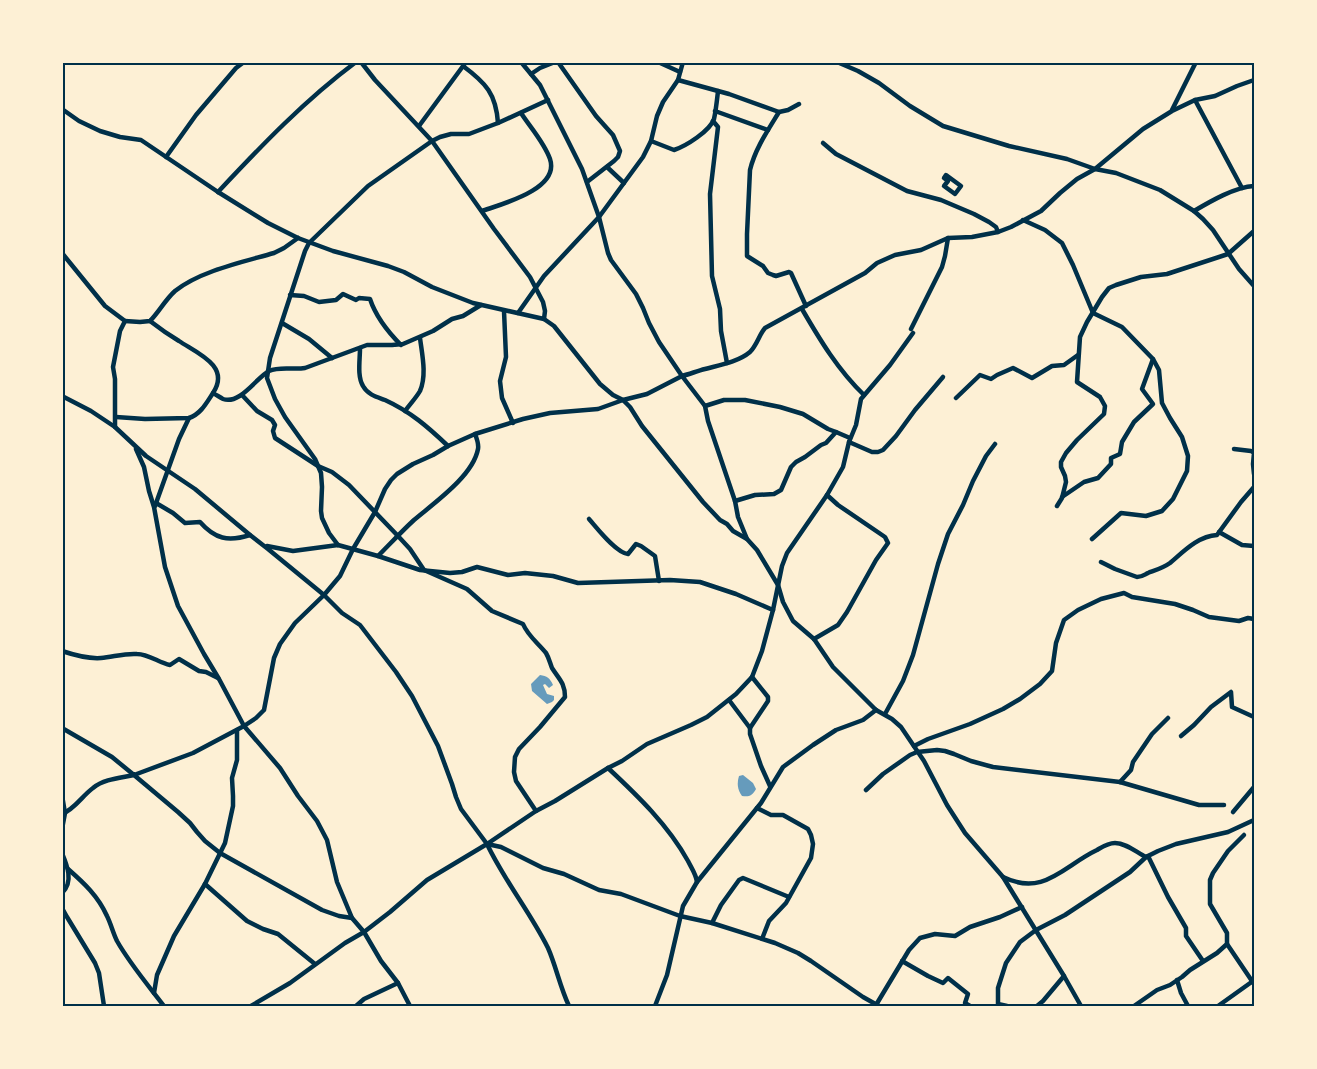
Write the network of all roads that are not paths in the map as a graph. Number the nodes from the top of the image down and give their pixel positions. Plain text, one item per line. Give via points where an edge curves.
1 (244, 62) edge
2 (356, 62) edge
3 (361, 62) edge
4 (521, 62) edge
5 (556, 62) edge
6 (658, 62) edge
7 (683, 62) edge
8 (837, 62) edge
9 (1196, 62) edge
10 (465, 64) edge
11 (680, 72) junction
12 (531, 74) junction
13 (678, 80) junction
14 (1254, 80) edge
15 (718, 91) junction
16 (548, 100) junction
17 (1195, 100) junction
18 (799, 104) dead end
19 (62, 109) edge
20 (715, 111) junction
21 (1172, 111) junction
22 (779, 112) junction
23 (521, 113) junction
24 (714, 120) junction
25 (498, 123) junction
26 (419, 126) junction
27 (768, 130) junction
28 (651, 140) junction
29 (432, 141) junction
30 (823, 143) dead end
31 (166, 157) junction
32 (607, 167) junction
33 (1095, 169) junction
34 (946, 175) joint
35 (587, 182) junction
36 (624, 183) junction
37 (1254, 186) edge
38 (1242, 188) junction
39 (218, 192) junction
40 (482, 211) junction
41 (1194, 211) junction
42 (599, 217) junction
43 (1023, 220) junction
44 (998, 232) junction
45 (1254, 232) edge
46 (298, 238) junction
47 (948, 238) junction
48 (309, 243) junction
49 (62, 253) edge
50 (1228, 254) junction
51 (536, 286) junction
52 (1254, 286) edge
53 (290, 295) junction
54 (481, 306) junction
55 (804, 308) junction
56 (504, 311) junction
57 (518, 313) junction
58 (1093, 313) junction
59 (544, 319) junction
60 (126, 320) junction
61 (150, 321) junction
62 (282, 323) junction
63 (420, 338) junction
64 (400, 344) junction
65 (360, 348) junction
66 (1078, 356) junction
67 (332, 358) junction
68 (1153, 359) junction
69 (727, 363) junction
70 (268, 372) junction
71 (682, 376) junction
72 (943, 377) dead end
73 (213, 393) junction
74 (242, 395) junction
75 (63, 396) edge
76 (864, 396) junction
77 (956, 398) dead end
78 (624, 400) junction
79 (705, 406) junction
80 (405, 411) junction
81 (116, 418) junction
82 (189, 418) junction
83 (512, 422) junction
84 (115, 427) junction
85 (836, 432) junction
86 (476, 434) junction
87 (850, 440) junction
88 (995, 444) dead end
89 (134, 446) junction
90 (448, 446) junction
91 (1234, 448) dead end
92 (318, 466) junction
93 (167, 471) junction
94 (1254, 474) edge
95 (1254, 487) edge
96 (827, 495) junction
97 (1062, 498) junction
98 (735, 501) junction
99 (155, 505) junction
100 (1057, 506) dead end
101 (375, 512) junction
102 (589, 519) dead end
103 (1219, 532) junction
104 (250, 535) junction
105 (398, 536) junction
106 (747, 539) junction
107 (1092, 539) dead end
108 (263, 545) junction
109 (338, 545) junction
110 (1254, 546) edge
111 (353, 549) junction
112 (378, 556) junction
113 (1101, 562) dead end
114 (424, 570) junction
115 (659, 581) junction
116 (778, 585) junction
117 (324, 595) junction
118 (773, 610) junction
119 (1254, 619) edge
120 (814, 639) junction
121 (62, 651) edge
122 (752, 677) junction
123 (219, 679) junction
124 (729, 700) junction
125 (876, 710) junction
126 (885, 714) junction
127 (1254, 717) edge
128 (1168, 718) dead end
129 (244, 726) junction
130 (62, 728) edge
131 (750, 728) junction
132 (237, 730) junction
133 (1181, 736) dead end
134 (914, 746) junction
135 (917, 752) junction
136 (608, 768) junction
137 (134, 775) junction
138 (1120, 782) junction
139 (770, 786) junction
140 (1254, 786) edge
141 (866, 790) dead end
142 (62, 795) edge
143 (1224, 805) dead end
144 (757, 808) junction
145 (536, 811) junction
146 (1233, 812) dead end
147 (64, 814) edge
148 (1254, 820) edge
149 (62, 829) edge
150 (1244, 835) dead end
151 (487, 844) junction
152 (62, 853) edge
153 (220, 853) junction
154 (1147, 857) junction
155 (68, 868) junction
156 (1003, 877) junction
157 (697, 882) junction
158 (205, 884) junction
159 (62, 893) edge
160 (789, 897) junction
161 (1022, 907) junction
162 (62, 908) edge
163 (680, 916) junction
164 (352, 918) junction
165 (712, 924) junction
166 (1036, 930) junction
167 (364, 932) junction
168 (762, 939) junction
169 (1227, 944) junction
170 (902, 961) junction
171 (1203, 961) junction
172 (315, 964) junction
173 (1064, 976) junction
174 (1177, 980) junction
175 (398, 983) junction
176 (1254, 983) edge
177 (154, 993) junction
178 (104, 1006) edge
179 (164, 1006) edge
180 (252, 1006) edge
181 (356, 1006) edge
182 (410, 1006) edge
183 (569, 1006) edge
184 (655, 1006) edge
185 (877, 1006) edge
186 (970, 1006) edge
187 (1007, 1006) edge
188 (1037, 1006) edge
189 (1080, 1006) edge
190 (1134, 1006) edge
191 (1188, 1006) edge
192 (1218, 1006) edge

1 - 31 street via 196,116
2 - 39 street via 270,137
3 - 26 street
4 - 12 street
5 - 12 street
5 - 32 street via 618,144 618,157
6 - 11 street
7 - 11 street
8 - 33 street via 872,79 943,126
9 - 21 street
10 - 25 street via 494,98
10 - 26 street
11 - 13 street
12 - 16 street
13 - 15 street
13 - 28 street via 663,102
14 - 17 street via 1215,96
15 - 20 street
15 - 22 street
16 - 23 street
16 - 35 street
17 - 21 street
17 - 38 street
18 - 22 street
19 - 31 street via 100,131 141,140
20 - 24 street
20 - 27 street
21 - 33 street via 1137,134
22 - 27 street
23 - 25 street
23 - 40 street via 550,159 550,170 535,190
24 - 28 street via 708,128 674,150
24 - 69 street via 718,127 710,194 712,276
25 - 29 street via 469,134 440,136
26 - 29 street
27 - 55 street via 750,170 747,256 773,275 789,272
28 - 36 street
29 - 40 street
29 - 48 street via 368,186
30 - 44 street via 836,154 907,191 941,200 974,214 996,227
31 - 39 street
32 - 35 street
32 - 36 street
33 - 41 street via 1116,173 1160,190
33 - 43 street via 1077,179 1041,211
34 - 34 street via 961,186 955,194 944,186 948,181 944,178
35 - 42 street
36 - 42 street
37 - 38 street
38 - 41 street via 1211,200
39 - 46 street
40 - 51 street
41 - 50 street via 1213,230
42 - 51 street
42 - 71 street via 611,260 636,294 659,342
43 - 44 street
43 - 58 street via 1045,230 1062,243
44 - 47 street
45 - 50 street
46 - 48 street
46 - 61 street via 274,253 204,274 189,282 174,292
47 - 55 street via 877,263
47 - 76 street via 942,267 912,331
48 - 53 street
48 - 54 street via 388,266
49 - 60 street via 105,306
50 - 52 street
50 - 58 street via 1109,288
51 - 57 street
51 - 59 street via 543,302
53 - 62 street
53 - 64 street via 319,302 336,300 343,294 356,300 370,299 386,330
54 - 56 street
54 - 63 street
55 - 69 street via 765,328 750,352
55 - 76 street via 837,364
56 - 57 street
56 - 83 street via 506,357 500,381 502,398
57 - 59 street
58 - 66 street via 1082,330
58 - 68 street via 1122,327
59 - 78 street via 554,326 600,384
60 - 61 street
60 - 81 street via 114,358
61 - 73 street via 208,359 218,379
62 - 67 street via 310,339
62 - 70 street
63 - 64 street
63 - 80 street via 423,379 420,390
64 - 65 street
65 - 67 street
65 - 80 street via 360,377 366,391
66 - 77 street via 1032,378 1013,368 991,379 980,375
66 - 97 street via 1078,382 1100,397 1105,406 1104,414 1077,440 1061,462 1066,482
67 - 70 street via 297,370
68 - 97 street via 1142,389 1153,404 1134,422 1122,442 1120,454 1111,458 1111,464 1098,478 1084,482
68 - 107 street via 1159,370 1162,403 1182,437 1188,456 1187,471 1162,511 1146,516 1121,513
69 - 71 street
70 - 74 street
70 - 92 street via 275,400
71 - 78 street via 647,394
71 - 79 street
72 - 87 street via 883,450 872,452
73 - 74 street via 226,400
73 - 82 street via 202,409
74 - 92 street via 257,411 272,420 275,438
75 - 84 street
76 - 87 street
78 - 83 street via 598,409 550,413
78 - 106 street via 703,502 733,531
79 - 85 street via 724,400 745,400 803,414
79 - 98 street
80 - 90 street
81 - 82 street
81 - 84 street
82 - 93 street
83 - 86 street
84 - 89 street
85 - 87 street
85 - 98 street via 826,443 791,467 781,490
86 - 90 street
86 - 105 street via 479,448 476,457 460,479
87 - 96 street via 843,467
88 - 126 street via 948,534 913,655
89 - 93 street
89 - 99 street
90 - 101 street via 397,474
91 - 94 street via 1252,451
92 - 101 street via 340,477
92 - 109 street via 322,518
93 - 99 street
93 - 104 street via 195,489
95 - 103 street
96 - 116 street via 787,553
96 - 120 street via 885,537 888,543 838,625
97 - 100 street
98 - 106 street
99 - 104 street via 187,524 200,522 216,536 233,539
99 - 123 street via 164,567 178,606
101 - 105 street
101 - 111 street
102 - 115 street via 624,554 628,554 636,544 655,556
103 - 110 street via 1242,545
103 - 113 street via 1192,546 1167,565 1141,577
104 - 108 street
105 - 112 street
105 - 114 street
106 - 116 street
108 - 109 street via 293,551
108 - 117 street
109 - 111 street
111 - 112 street
111 - 117 street via 340,576
112 - 114 street
114 - 115 street via 450,573 477,567 508,576 525,573 578,583
114 - 145 street via 467,589 492,611 523,624 549,658 564,686 566,697 518,749 515,757 516,782
115 - 118 street via 700,582
116 - 118 street
116 - 120 street via 793,621
117 - 129 street via 302,615 280,644 274,658 264,710
117 - 151 street via 360,625 412,696 438,746 461,808
118 - 122 street
119 - 134 street via 1239,621 1209,617 1175,604 1132,597 1124,592 1101,599 1064,620 1056,643 1052,671 1040,684 1003,709
120 - 125 street via 833,667
121 - 123 street via 99,658 137,654 170,665 179,659
122 - 124 street
122 - 131 street via 768,701
123 - 129 street
124 - 131 street
124 - 136 street via 707,717 654,740
125 - 126 street
125 - 139 street via 863,720 836,730 790,760
126 - 134 street via 901,727
127 - 133 street via 1232,707 1231,692
128 - 138 street via 1147,741 1131,770
129 - 132 street
129 - 164 street via 280,768 317,821 327,840 337,882
130 - 137 street via 112,757
131 - 139 street
132 - 137 street via 193,753
132 - 153 street via 233,806
134 - 135 street
135 - 138 street via 945,751 993,767
135 - 141 street via 883,774
135 - 156 street via 965,833
136 - 145 street
136 - 157 street via 676,840
137 - 147 street via 93,788
137 - 153 street
138 - 143 street via 1199,804
139 - 144 street
140 - 146 street
142 - 147 street
144 - 157 street
144 - 160 street via 808,829 811,835 811,858
145 - 151 street
147 - 149 street
148 - 154 street via 1228,832 1176,844
150 - 169 street via 1228,851 1210,880 1210,904 1227,933
151 - 163 street via 501,847 542,868 599,890 621,894
151 - 167 street via 427,880
151 - 183 street via 548,950
152 - 155 street
153 - 158 street
153 - 164 street via 322,910
154 - 156 street via 1126,846 1111,843 1040,882 1019,884
154 - 166 street via 1065,915
154 - 171 street via 1186,928 1186,936
155 - 159 street via 69,881
155 - 177 street via 98,899 116,939
156 - 161 street
157 - 163 street
158 - 172 street via 246,921 278,934
158 - 177 street via 174,936 157,974
160 - 165 street via 743,878
160 - 168 street via 769,921
161 - 166 street
161 - 170 street via 955,936 935,934 920,938
162 - 178 street via 95,963
163 - 165 street
163 - 184 street via 667,975
164 - 167 street
165 - 168 street
166 - 173 street
166 - 187 street via 1020,942 1006,963 998,988 998,1004
167 - 172 street
167 - 175 street
168 - 185 street via 798,953
169 - 171 street
169 - 176 street
170 - 185 street
170 - 186 street via 943,983 948,978 968,994 966,1003
171 - 174 street
172 - 180 street
173 - 188 street
173 - 189 street
174 - 190 street
174 - 191 street
175 - 181 street
175 - 182 street
176 - 192 street
177 - 179 street

